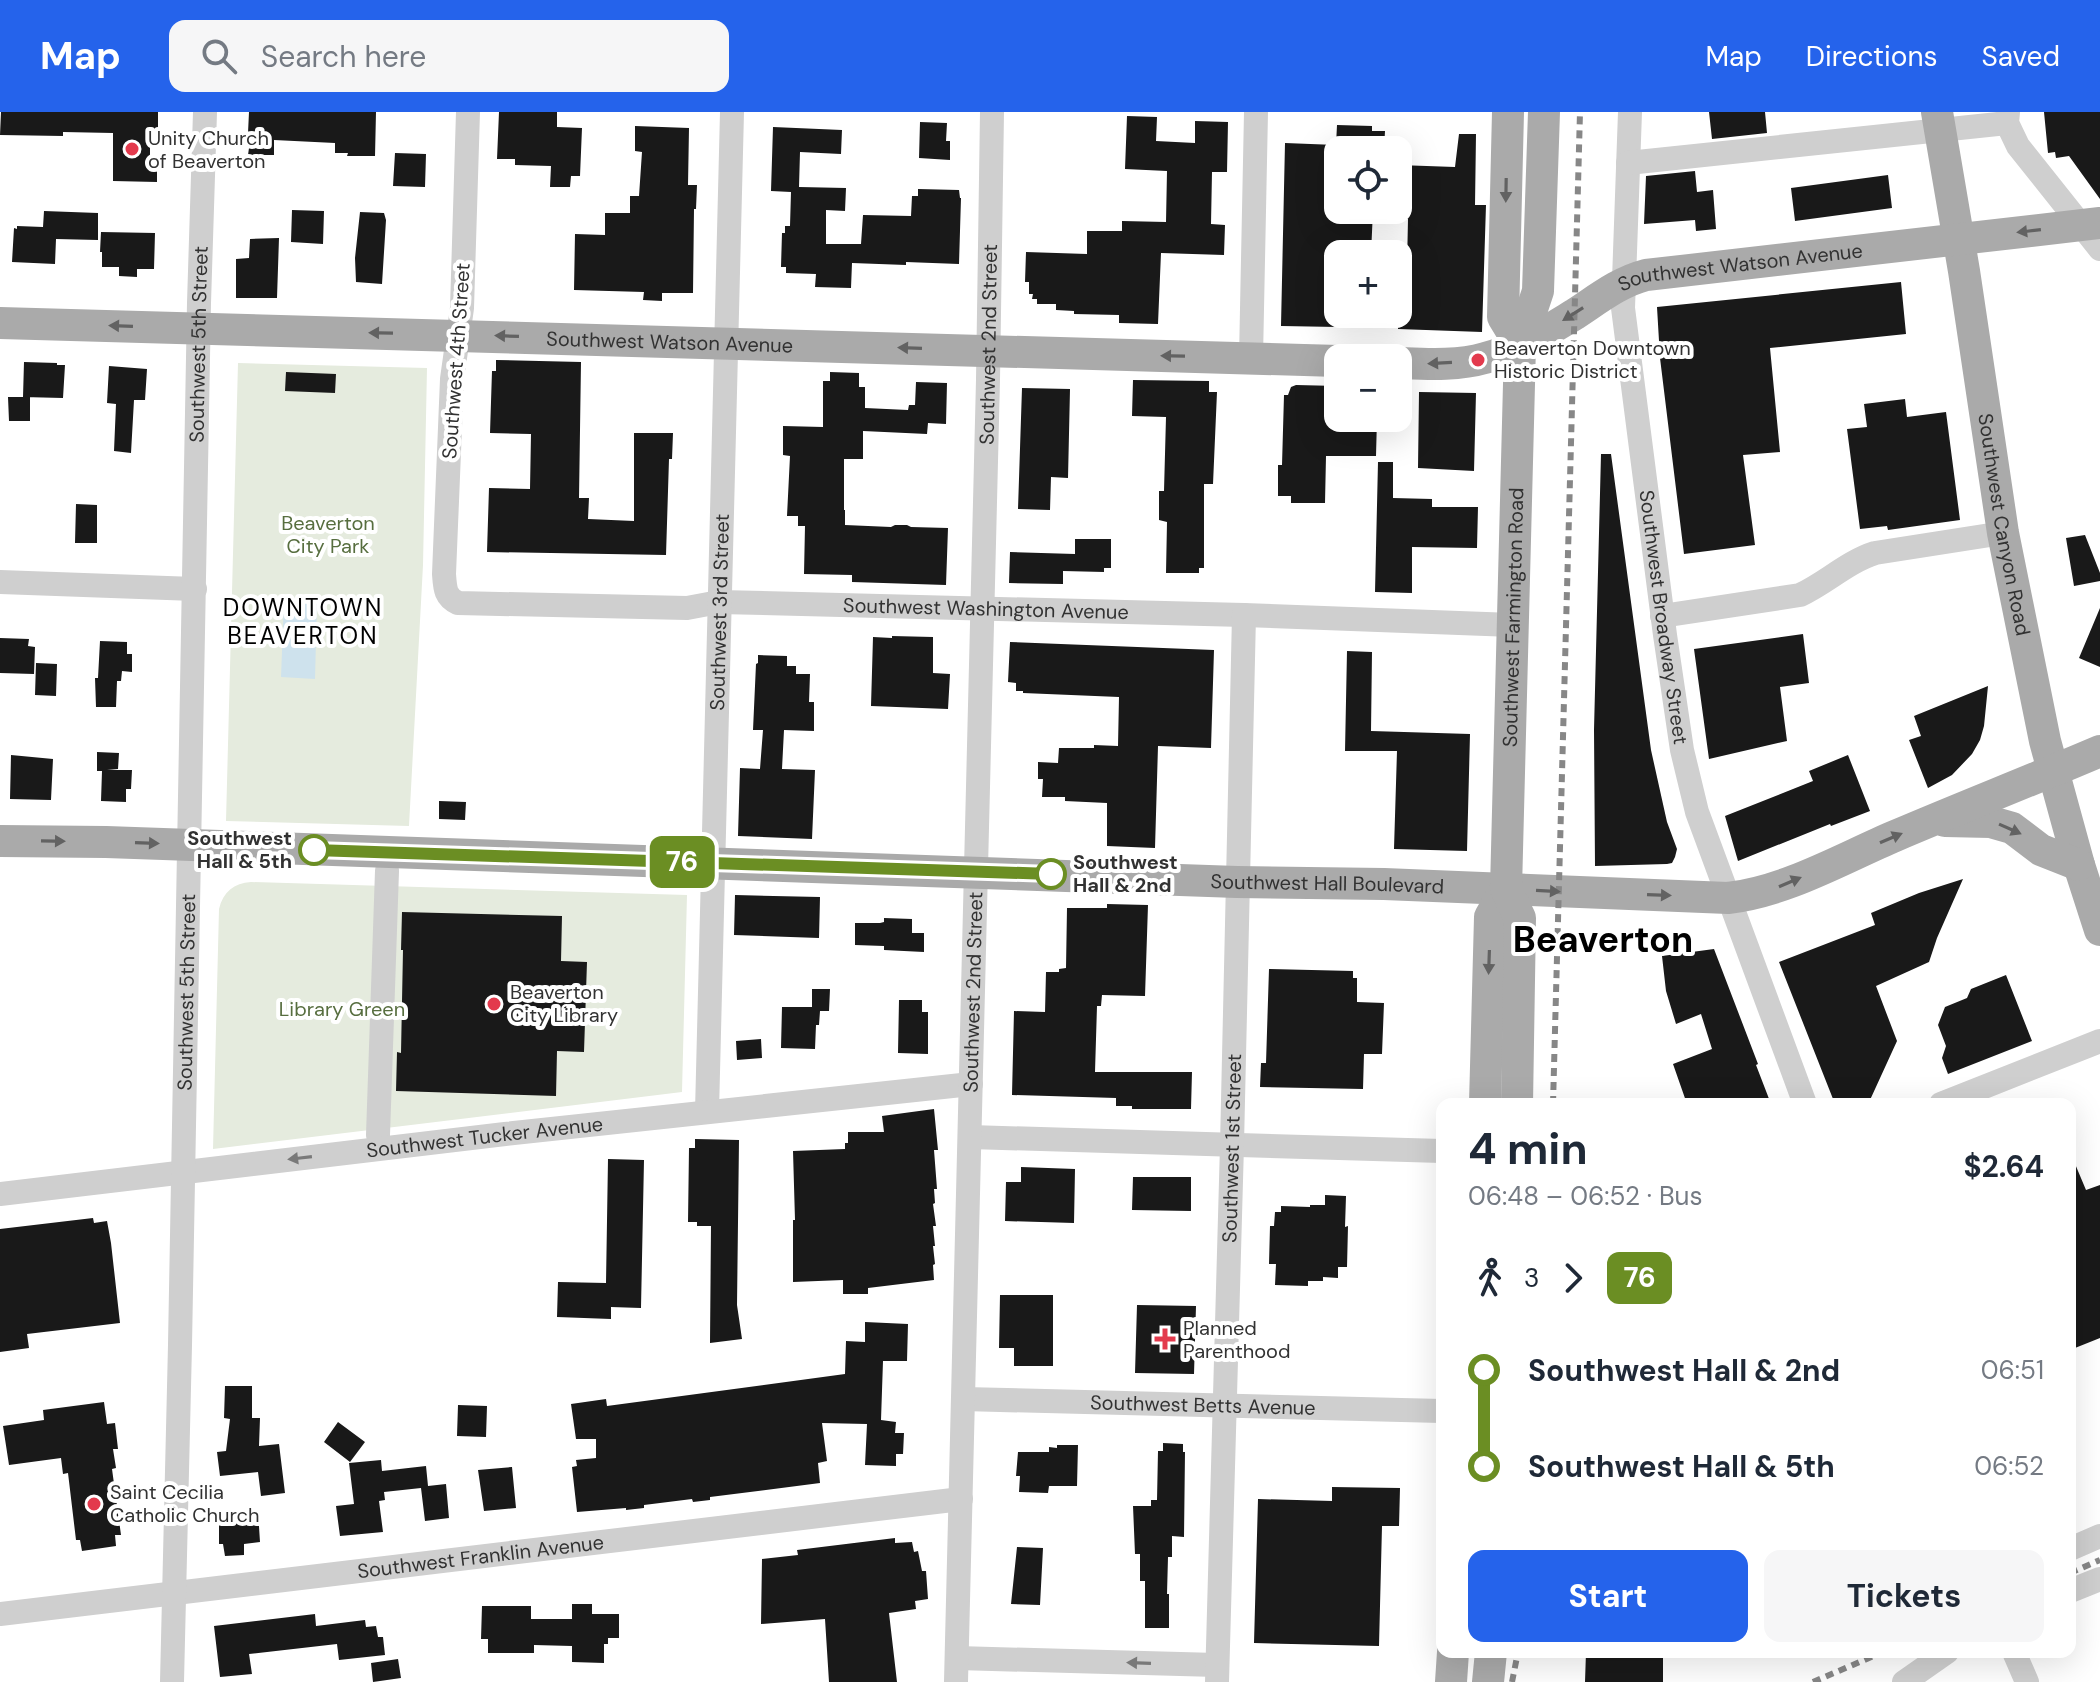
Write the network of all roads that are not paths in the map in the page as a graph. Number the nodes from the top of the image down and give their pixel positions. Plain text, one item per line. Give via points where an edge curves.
1 (205, 112) edge
2 (468, 112) edge
3 (732, 112) edge
4 (992, 112) edge
5 (1256, 112) edge
6 (1508, 112) edge
7 (1544, 112) edge
8 (1630, 112) edge
9 (2007, 118) edge
10 (1938, 122) edge
11 (1628, 163) junction
12 (2094, 232) edge
13 (1958, 240) junction
14 (1625, 281) junction
15 (0, 323) edge
16 (199, 329) junction
17 (459, 335) junction
18 (725, 343) junction
19 (1520, 345) junction
20 (988, 351) junction
21 (1251, 358) junction
22 (1324, 361) edge
23 (1412, 363) edge
24 (2003, 533) junction
25 (0, 582) edge
26 (195, 589) junction
27 (719, 602) junction
28 (458, 603) joint
29 (982, 610) junction
30 (1244, 615) junction
31 (1662, 616) junction
32 (1513, 625) junction
33 (2100, 751) edge
34 (2052, 771) junction
35 (1933, 820) junction
36 (0, 841) edge
37 (188, 845) junction
38 (712, 863) junction
39 (2079, 865) junction
40 (387, 871) dead end
41 (976, 872) junction
42 (1237, 882) junction
43 (1506, 889) junction
44 (1728, 898) junction
45 (2100, 930) edge
46 (2100, 1041) edge
47 (971, 1084) junction
48 (1485, 1098) edge
49 (1517, 1098) edge
50 (1803, 1098) edge
51 (1956, 1098) edge
52 (707, 1112) junction
53 (378, 1135) dead end
54 (970, 1137) junction
55 (1232, 1145) junction
56 (1436, 1151) edge
57 (183, 1171) junction
58 (0, 1194) edge
59 (963, 1399) junction
60 (1224, 1405) junction
61 (1436, 1411) edge
62 (961, 1499) junction
63 (2100, 1536) edge
64 (2076, 1546) edge
65 (2100, 1579) edge
66 (2076, 1589) edge
67 (175, 1592) junction
68 (0, 1614) edge
69 (1453, 1658) edge
70 (1490, 1658) edge
71 (1938, 1658) edge
72 (2017, 1658) edge
73 (956, 1670) edge
74 (1217, 1673) edge
75 (172, 1682) edge
76 (1451, 1682) edge
77 (1488, 1682) edge
78 (1904, 1682) edge
79 (2027, 1682) edge

1 - 16 street, Southwest 5th Street
2 - 17 street, Southwest 4th Street
3 - 18 street, Southwest 3rd Street
4 - 20 street, Southwest 2nd Street
5 - 21 street
6 -> 19 main road, Southwest Farmington Road via 1503,317
7 - 19 main road, Southwest Farmington Road via 1538,291
8 - 11 street, Southwest Broadway Street
9 - 10 street
9 - 12 street via 2018,146
10 - 11 street
10 - 13 main road, Southwest Canyon Road
11 - 14 street, Southwest Broadway Street
12 -> 13 main road, Southwest Watson Avenue
13 - 14 main road, Southwest Watson Avenue via 1664,272
13 - 24 main road, Southwest Canyon Road
14 -> 19 main road, Southwest Watson Avenue
14 - 31 street, Southwest Broadway Street via 1624,319
16 -> 15 main road, Southwest Watson Avenue
17 -> 16 main road, Southwest Watson Avenue
16 - 26 street, Southwest 5th Street
18 -> 17 main road, Southwest Watson Avenue
17 - 28 street, Southwest 4th Street via 452,379 444,574 446,592
20 -> 18 main road, Southwest Watson Avenue
18 - 27 street, Southwest 3rd Street
19 -> 23 main road, Southwest Watson Avenue via 1482,359
19 - 32 main road, Southwest Farmington Road
21 -> 20 main road, Southwest Watson Avenue
20 - 29 street, Southwest 2nd Street
21 - 22 main road, Southwest Watson Avenue
24 - 31 street via 1875,553 1800,595
24 - 34 main road, Southwest Canyon Road
25 - 26 street
26 - 37 street, Southwest 5th Street
27 - 28 street, Southwest Washington Avenue via 687,608
27 - 29 street, Southwest Washington Avenue
27 - 38 street, Southwest 3rd Street
29 - 30 street, Southwest Washington Avenue
29 - 41 street, Southwest 2nd Street
30 - 32 street, Southwest Washington Avenue
30 - 42 street, Southwest 1st Street
31 - 44 street, Southwest Broadway Street via 1688,780
32 - 43 main road, Southwest Farmington Road
33 - 34 main road, Southwest Hall Boulevard
34 - 35 main road, Southwest Hall Boulevard
34 - 39 main road, Southwest Canyon Road
35 -> 39 main road via 2001,824 2041,850
44 -> 35 main road, Southwest Hall Boulevard via 1779,887
36 -> 37 main road, Southwest Hall Boulevard
37 - 38 main road, Southwest Hall Boulevard
37 - 57 street, Southwest 5th Street
38 - 41 main road, Southwest Hall Boulevard
38 - 52 street, Southwest 3rd Street
39 - 45 main road, Southwest Canyon Road
40 - 53 street
41 - 42 main road, Southwest Hall Boulevard
41 - 47 street, Southwest 2nd Street
42 - 43 main road, Southwest Hall Boulevard
42 - 55 street, Southwest 1st Street
43 -> 44 main road, Southwest Hall Boulevard
43 -> 48 main road, Southwest Farmington Road via 1490,917
43 - 49 main road, Southwest Farmington Road via 1520,918
44 - 50 street, Southwest Broadway Street
46 - 51 street
47 - 52 street, Southwest Tucker Avenue
47 - 54 street, Southwest 2nd Street
52 -> 57 street, Southwest Tucker Avenue
54 - 55 street
54 - 59 street, Southwest 2nd Street
55 - 56 street
55 - 60 street, Southwest 1st Street
57 - 58 street, Southwest Tucker Avenue
57 - 67 street, Southwest 5th Street
59 - 60 street, Southwest Betts Avenue
59 - 62 street, Southwest 2nd Street
60 - 61 street, Southwest Betts Avenue
60 - 74 street, Southwest 1st Street
62 - 67 street, Southwest Franklin Avenue
62 - 73 street, Southwest 2nd Street
63 - 64 street
65 - 66 street
67 - 68 street, Southwest Franklin Avenue
67 - 75 street, Southwest 5th Street
69 - 76 main road
70 - 77 main road
71 - 78 street
72 - 79 street
74 -> 73 street

